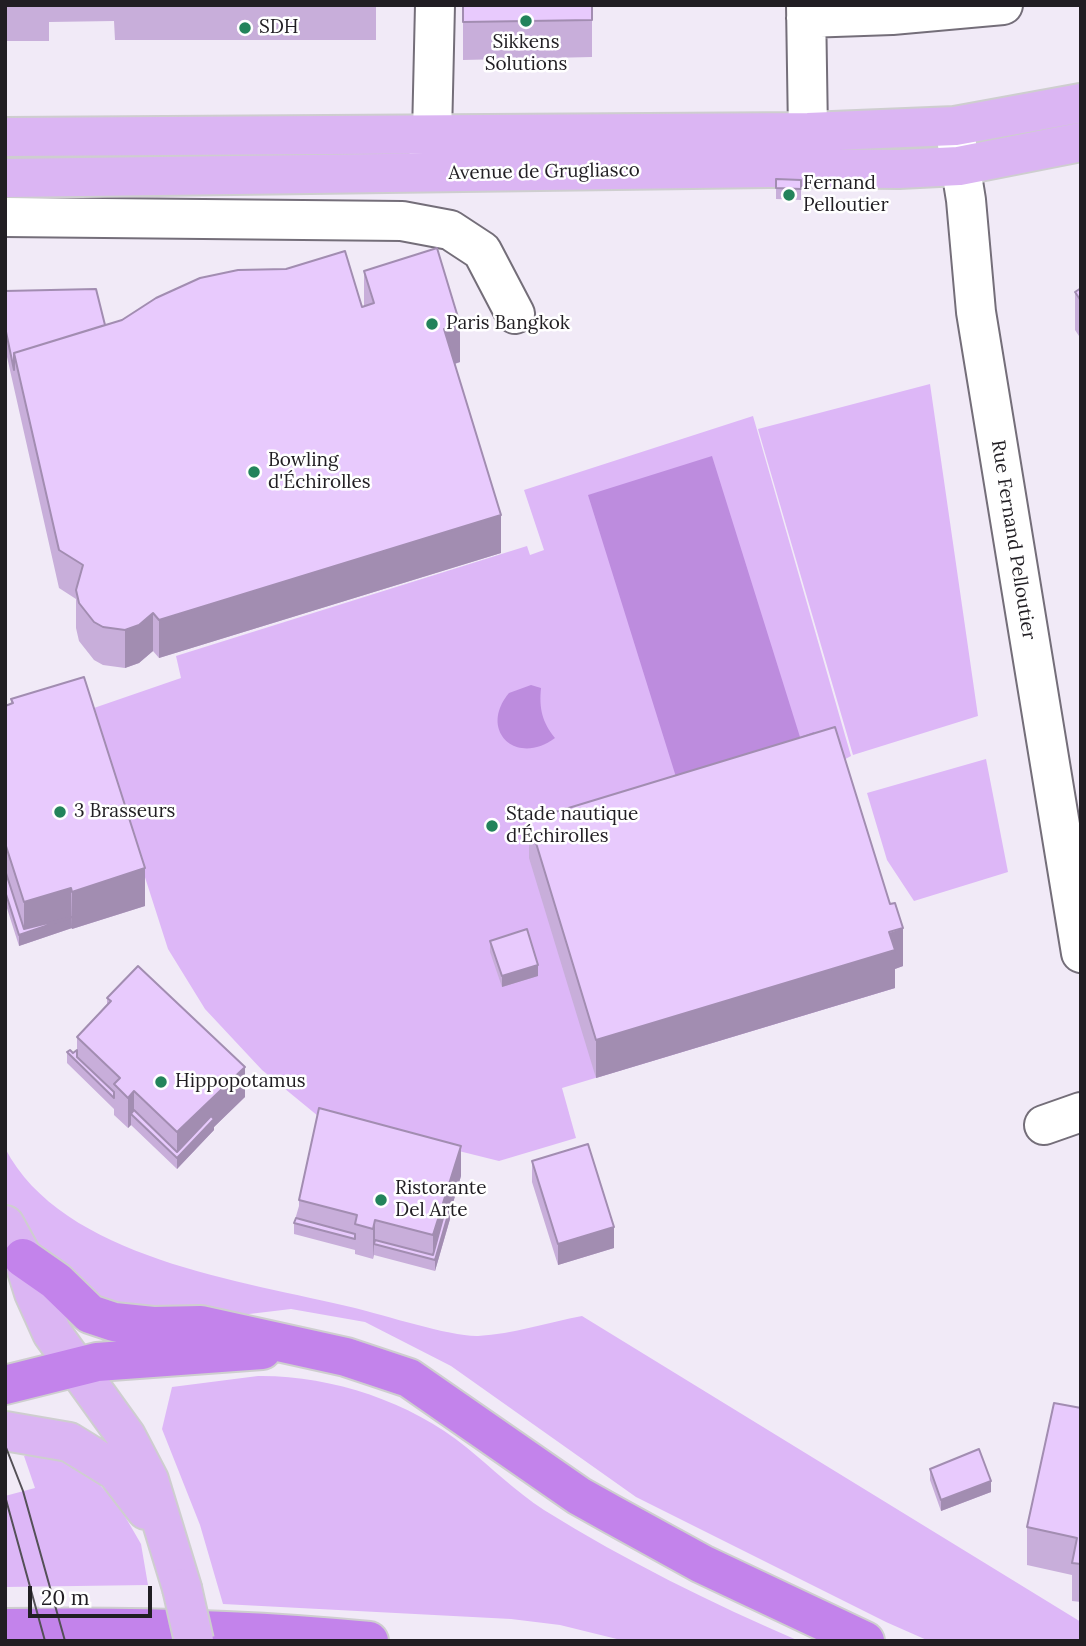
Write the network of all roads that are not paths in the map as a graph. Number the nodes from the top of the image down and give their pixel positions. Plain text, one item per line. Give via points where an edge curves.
1 (435, 5) edge
2 (1003, 5) edge
3 (806, 11) edge
4 (1081, 103) edge
5 (954, 126) junction
6 (808, 132) junction
7 (432, 135) junction
8 (5, 137) edge
9 (1081, 142) edge
10 (959, 166) junction
11 (425, 174) junction
12 (5, 178) edge
13 (5, 217) edge
14 (515, 314) dead end
15 (1081, 953) edge
16 (1081, 1112) edge
17 (1044, 1125) dead end
18 (14, 1241) edge
19 (302, 1347) junction
20 (78, 1368) junction
21 (5, 1385) edge
22 (5, 1431) edge
23 (165, 1534) junction
24 (5, 1628) edge
25 (194, 1641) edge
26 (369, 1641) edge
27 (865, 1641) edge

1 - 7 street
2 - 3 street via 892,15
3 - 6 street
4 - 5 main road, Avenue de Grugliasco
5 - 6 main road, Avenue de Grugliasco
5 - 10 street, Rue Fernand Pelloutier
6 - 7 main road, Avenue de Grugliasco
7 - 8 main road, Avenue de Grugliasco
7 - 11 street
9 - 10 main road, Avenue de Grugliasco
10 - 11 main road, Avenue de Grugliasco
10 - 15 street, Rue Fernand Pelloutier via 976,312
11 - 12 main road, Avenue de Grugliasco
13 - 14 street via 414,223 450,230 481,251
16 - 17 street
18 - 19 highway via 90,1314 153,1326 201,1325
18 - 20 main road via 52,1333
19 - 20 highway via 97,1362
19 - 27 highway via 409,1378 602,1509 702,1564
20 - 21 highway
20 - 23 main road via 126,1436 149,1480
22 - 23 main road via 69,1442 116,1471
23 - 25 main road, bridge
24 - 26 highway via 233,1629

